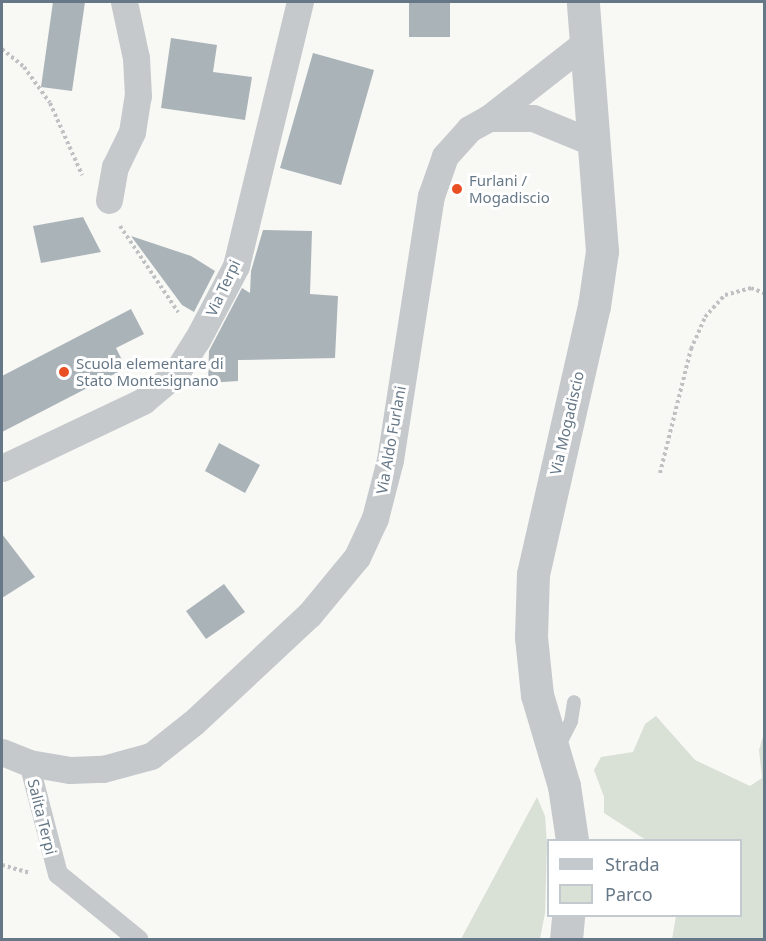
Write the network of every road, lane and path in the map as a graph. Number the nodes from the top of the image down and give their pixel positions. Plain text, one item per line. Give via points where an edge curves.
1 (124, 2) edge
2 (300, 2) edge
3 (583, 2) edge
4 (585, 43) junction
5 (2, 49) edge
6 (489, 118) junction
7 (594, 143) junction
8 (109, 200) junction
9 (165, 293) dead end
10 (765, 293) edge
11 (2, 468) edge
12 (660, 473) dead end
13 (574, 702) dead end
14 (2, 752) edge
15 (555, 754) junction
16 (29, 764) junction
17 (572, 839) edge
18 (568, 917) edge
19 (139, 939) edge
20 (566, 939) edge

1 - 8 street via 136,58 138,96 132,132 115,167
2 - 11 street, Via Terpi via 236,266 176,373 143,401
3 - 4 street, Via Mogadiscio
4 - 6 street, Via Aldo Furlani
4 - 7 street, Via Mogadiscio
5 - 8 path via 24,67 50,103 82,176
6 - 7 street via 533,118
6 - 16 street, Via Aldo Furlani via 469,129 445,156 430,196 390,460 375,518 357,557 309,615 193,723 151,756 103,769 70,770
7 - 15 street, Via Mogadiscio via 602,251 596,295 533,574 531,638 537,695
8 - 9 path via 116,220
10 - 12 path via 739,289 725,295 705,317 691,349
13 - 15 lane via 571,722
14 - 16 street, Via Aldo Furlani
15 - 17 street, Via Mogadiscio via 572,823
16 - 19 street, Salita Terpi via 58,874
18 - 20 street

